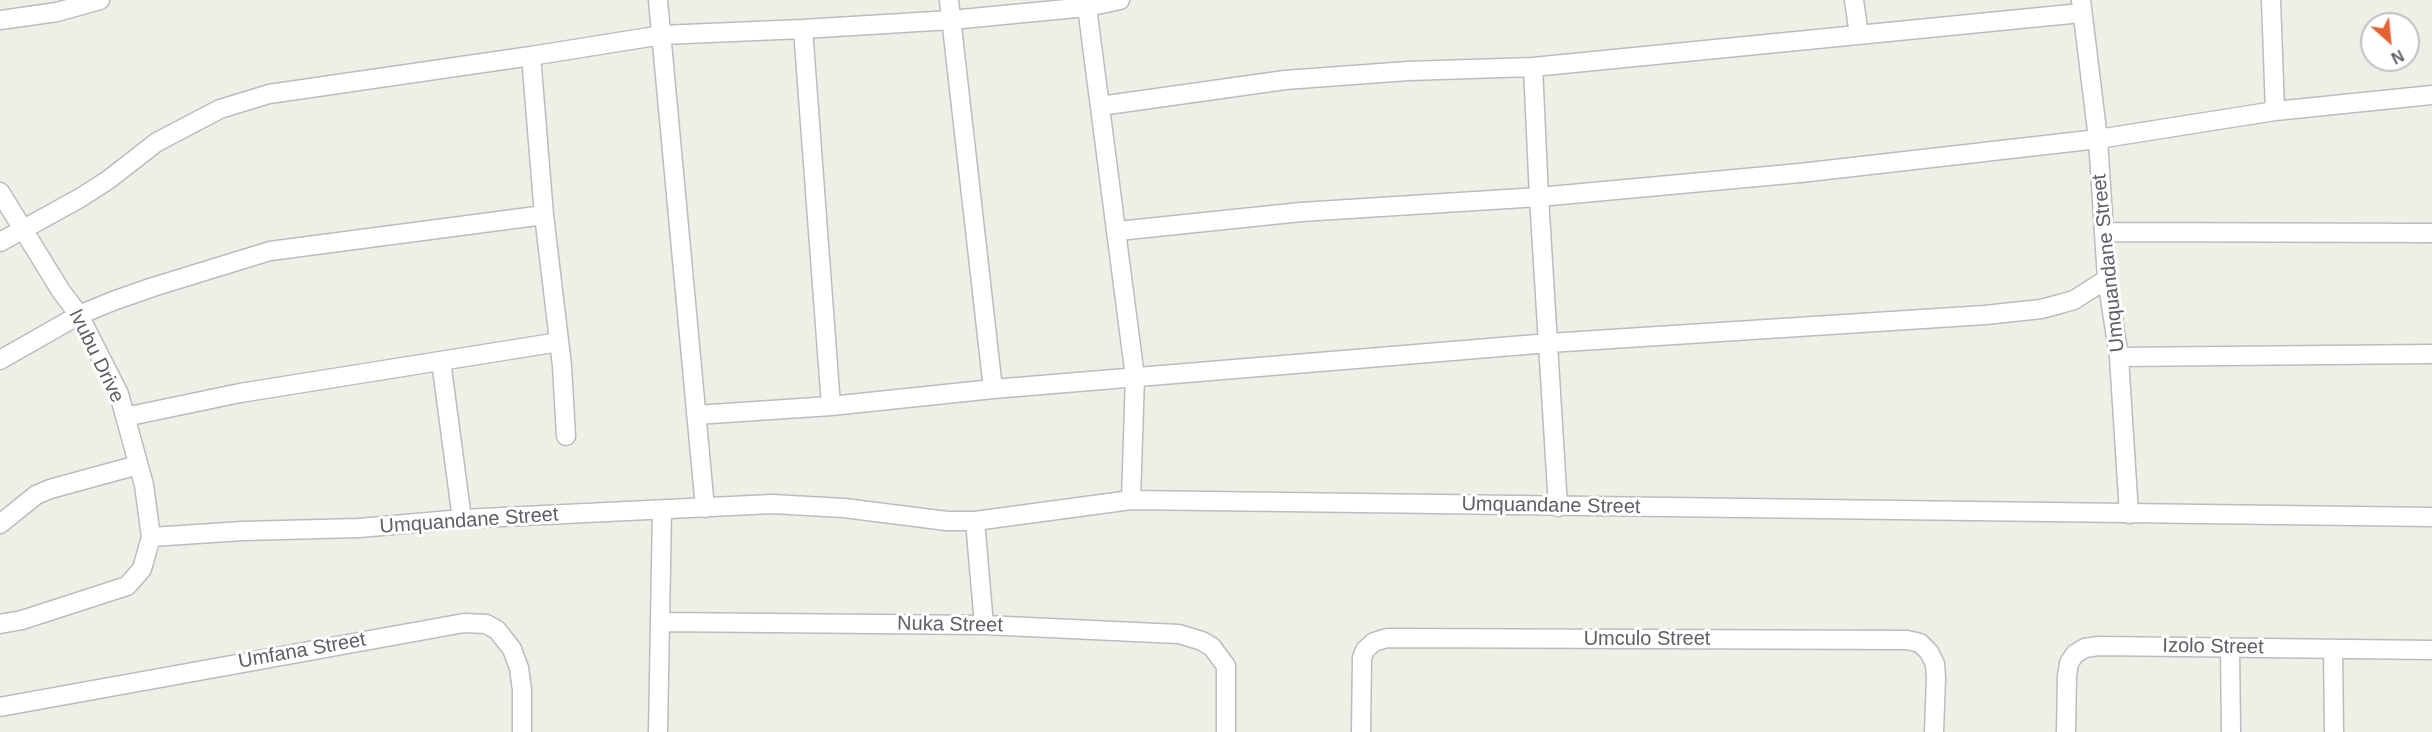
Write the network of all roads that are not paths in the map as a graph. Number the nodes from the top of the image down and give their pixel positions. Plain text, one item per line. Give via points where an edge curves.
1 (99, 0) edge
2 (658, 0) edge
3 (949, 0) edge
4 (1120, 0) edge
5 (1854, 0) edge
6 (2271, 0) edge
7 (56, 6) edge
8 (1087, 7) junction
9 (2081, 7) edge
10 (0, 20) edge
11 (951, 20) junction
12 (803, 29) junction
13 (662, 35) junction
14 (1859, 35) junction
15 (531, 56) junction
16 (1533, 67) junction
17 (2432, 95) edge
18 (1100, 106) junction
19 (2276, 111) junction
20 (2098, 139) junction
21 (0, 192) edge
22 (1539, 197) junction
23 (544, 215) junction
24 (24, 229) junction
25 (1118, 231) junction
26 (2105, 232) junction
27 (2432, 233) edge
28 (0, 242) edge
29 (2107, 279) junction
30 (79, 315) junction
31 (559, 342) junction
32 (1549, 342) junction
33 (2432, 354) edge
34 (2119, 357) junction
35 (0, 360) edge
36 (441, 361) junction
37 (1135, 377) junction
38 (993, 389) junction
39 (831, 406) junction
40 (696, 415) junction
41 (125, 417) junction
42 (566, 436) dead end
43 (138, 465) junction
44 (1131, 500) junction
45 (1558, 507) junction
46 (705, 508) junction
47 (662, 510) junction
48 (2128, 514) junction
49 (2432, 517) edge
50 (462, 519) junction
51 (975, 521) junction
52 (0, 524) edge
53 (151, 537) junction
54 (662, 622) junction
55 (0, 624) edge
56 (984, 625) junction
57 (2230, 648) junction
58 (2333, 649) junction
59 (2432, 650) edge
60 (0, 707) edge
61 (522, 732) edge
62 (658, 732) edge
63 (1226, 732) edge
64 (1361, 732) edge
65 (1934, 732) edge
66 (2066, 732) edge
67 (2231, 732) edge
68 (2334, 732) edge

1 - 7 street
2 - 13 street
3 - 11 street
4 - 8 street
5 - 14 street
6 - 19 street
7 - 10 street
8 - 11 street
8 - 18 street
9 - 14 street
9 - 20 street, Umquandane Street
11 - 12 street
11 - 38 street
12 - 13 street
12 - 39 street
13 - 15 street
13 - 40 street
14 - 16 street
15 - 23 street
15 - 24 street via 269,94 220,109 157,142 108,180
16 - 18 street via 1285,80
16 - 22 street
17 - 19 street
18 - 25 street
19 - 20 street
20 - 22 street via 1800,173
20 - 26 street, Umquandane Street
21 - 24 street, Ivubu Drive
22 - 25 street via 1301,212
22 - 32 street
23 - 30 street via 270,251 153,286
23 - 31 street
24 - 28 street
24 - 30 street, Ivubu Drive
25 - 37 street
26 - 27 street
26 - 29 street, Umquandane Street
29 - 32 street via 2074,300 2042,309
29 - 34 street, Umquandane Street
30 - 35 street
30 - 41 street, Ivubu Drive via 119,394
31 - 36 street
31 - 42 street
32 - 37 street
32 - 45 street
33 - 34 street
34 - 48 street, Umquandane Street
36 - 41 street via 240,393
36 - 50 street
37 - 38 street
37 - 44 street
38 - 39 street
39 - 40 street
40 - 46 street
41 - 43 street, Ivubu Drive
43 - 52 street via 50,489 36,495
43 - 53 street, Ivubu Drive
44 - 45 street, Umquandane Street
44 - 51 street, Umquandane Street
45 - 48 street, Umquandane Street
46 - 47 street, Umquandane Street
46 - 51 street, Umquandane Street via 810,505 923,519
47 - 50 street, Umquandane Street
47 - 54 street
48 - 49 street, Umquandane Street
50 - 53 street, Umquandane Street via 359,528
51 - 56 street
53 - 55 street via 142,569 127,586
54 - 56 street, Nuka Street
54 - 62 street
56 - 63 street, Nuka Street via 1179,634 1202,641 1212,647 1226,666
57 - 58 street, Izolo Street
57 - 66 street, Izolo Street via 2085,648 2069,663
57 - 67 street
58 - 59 street, Izolo Street
58 - 68 street
60 - 61 street, Umfana Street via 464,622 486,624 497,630 512,649 522,690
64 - 65 street, Umculo Street via 1365,650 1380,640 1411,638 1907,640 1920,643 1935,664

